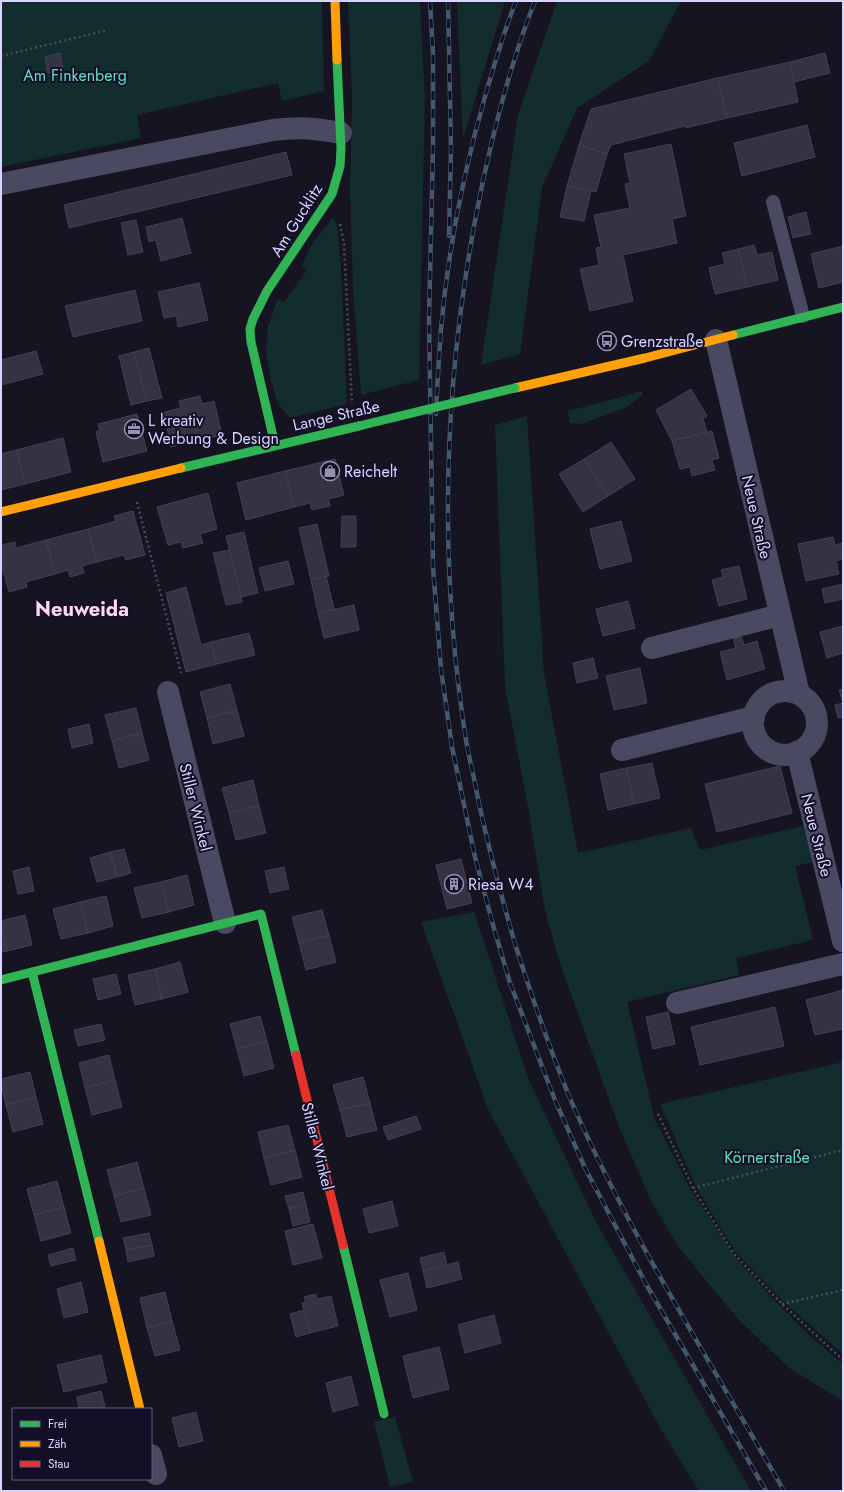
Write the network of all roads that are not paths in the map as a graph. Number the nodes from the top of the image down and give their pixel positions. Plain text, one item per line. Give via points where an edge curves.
1 (334, 1) edge
2 (341, 133) junction
3 (1, 184) edge
4 (773, 202) dead end
5 (843, 307) edge
6 (803, 316) junction
7 (716, 340) junction
8 (275, 445) junction
9 (1, 512) edge
10 (780, 615) junction
11 (652, 648) dead end
12 (168, 692) road end
13 (799, 694) junction
14 (754, 717) junction
15 (622, 750) dead end
16 (797, 752) junction
17 (225, 923) junction
18 (843, 941) edge
19 (843, 964) edge
20 (32, 972) junction
21 (1, 980) edge
22 (677, 1003) dead end
23 (140, 1408) edge
24 (384, 1414) dead end

1 - 2 street, Am Gucklitz
2 - 3 street via 296,127 273,130
2 - 8 street, Am Gucklitz via 340,166 332,194 267,291 250,330
4 - 6 lane
5 - 6 street
6 - 7 street
7 - 8 street, Lange Straße, bridge
7 - 10 street, Neue Straße
8 - 9 street, Lange Straße
10 - 11 street
10 - 13 street, Neue Straße
12 - 17 street, Stiller Winkel
13 - 14 street via 783,692 768,697 759,706
13 - 16 street via 811,704 817,720 814,736 805,748
14 - 15 street
14 - 16 street via 756,736 769,750 788,755
16 - 18 street, Neue Straße
17 - 20 street, Stiller Winkel
17 - 24 street, Stiller Winkel via 261,914
19 - 22 street
20 - 21 street, Stiller Winkel
20 - 23 street

